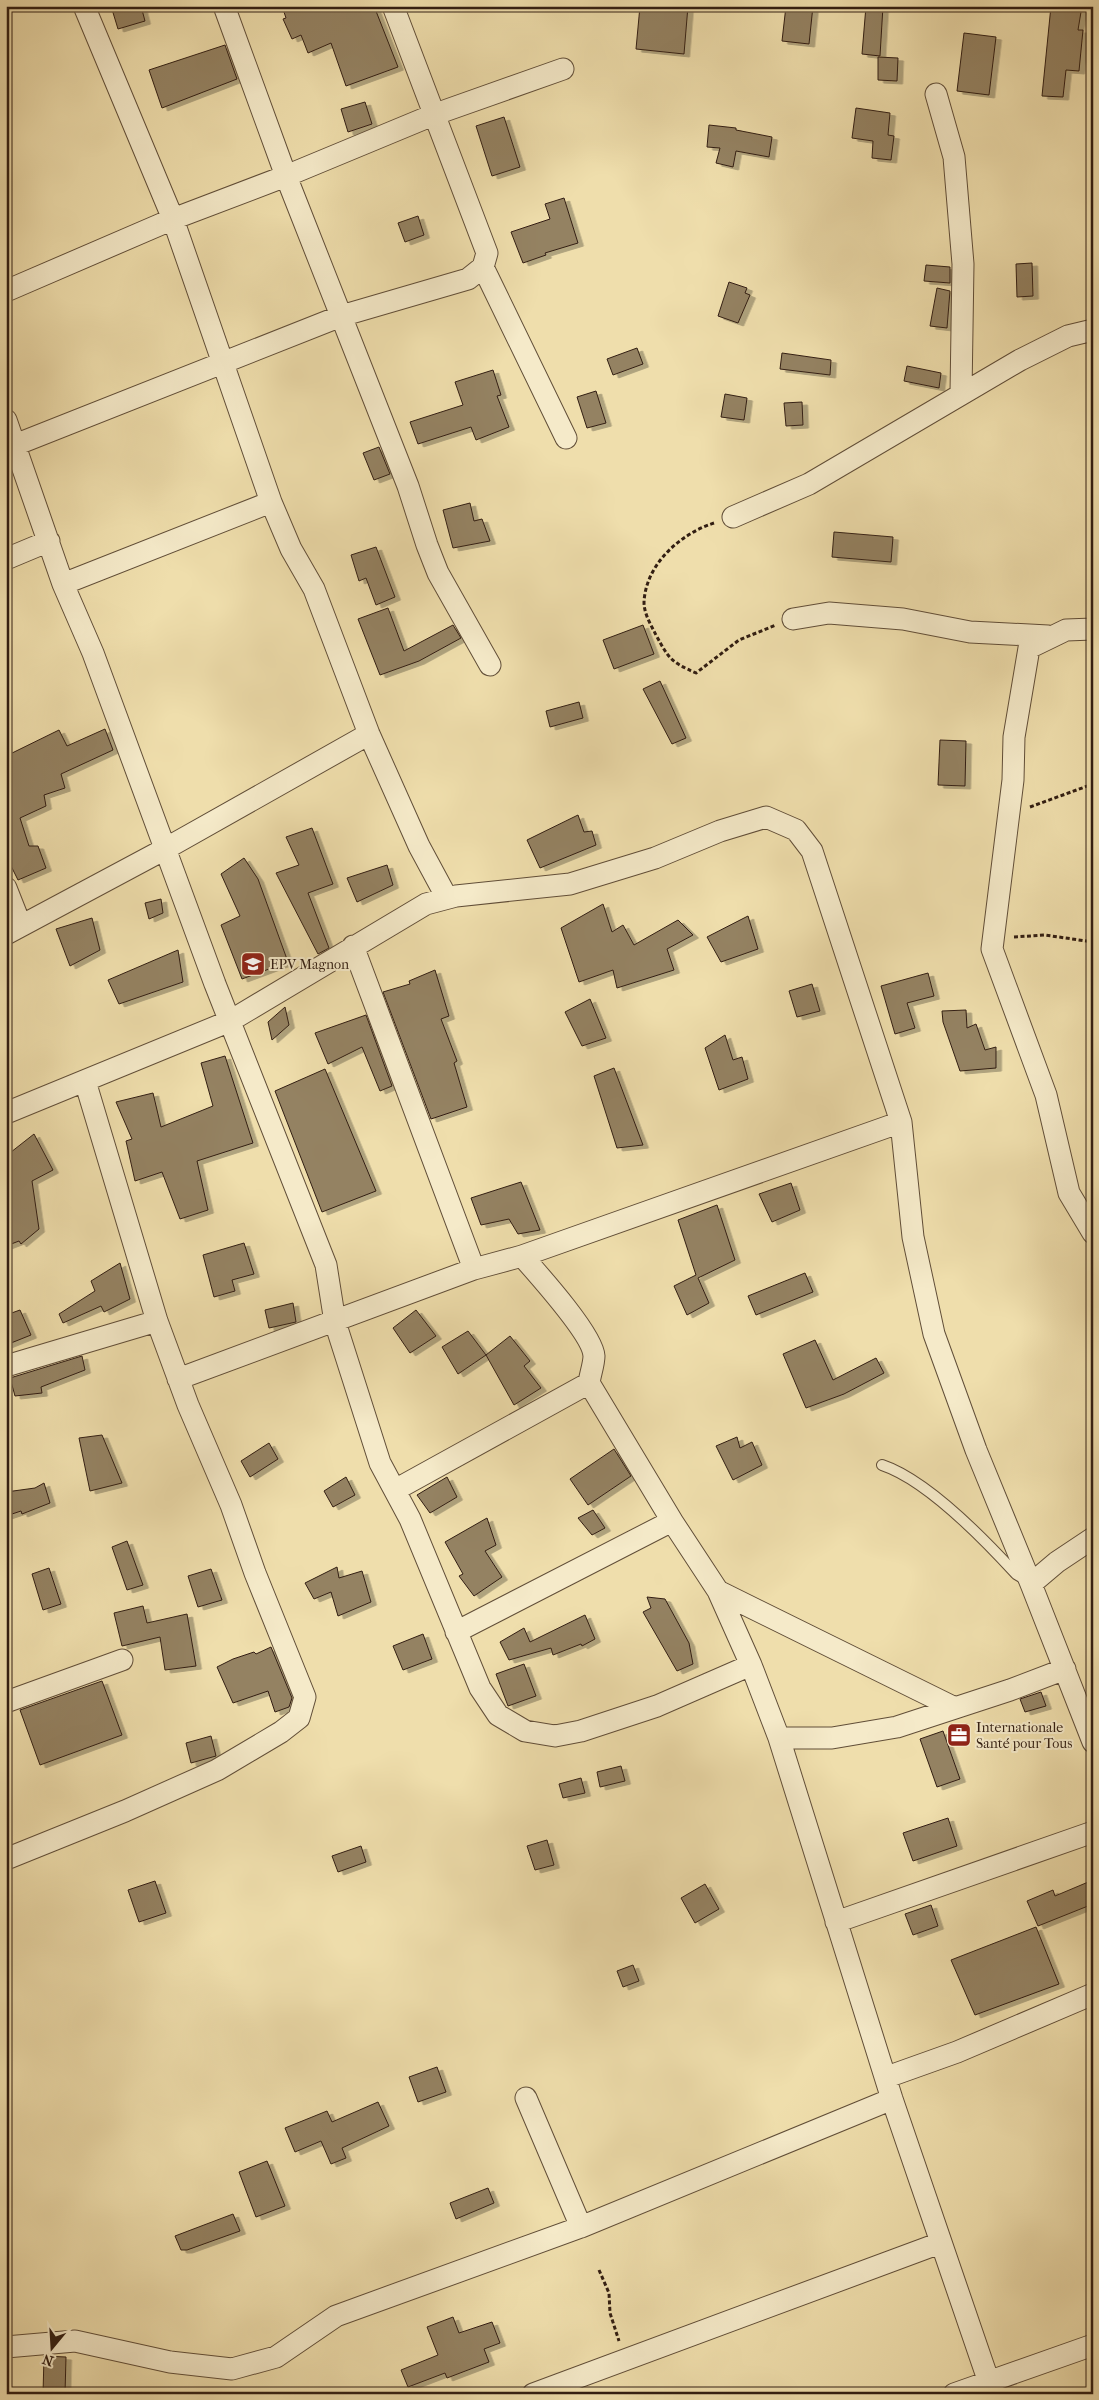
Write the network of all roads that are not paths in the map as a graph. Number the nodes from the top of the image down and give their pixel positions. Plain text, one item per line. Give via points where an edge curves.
1 (84, 6) edge
2 (224, 6) edge
3 (393, 6) edge
4 (563, 69) dead end
5 (936, 94) dead end
6 (433, 115) junction
7 (286, 176) junction
8 (173, 219) junction
9 (483, 267) junction
10 (6, 291) edge
11 (341, 316) junction
12 (1093, 330) edge
13 (224, 362) junction
14 (961, 393) junction
15 (6, 420) edge
16 (566, 438) dead end
17 (15, 445) junction
18 (271, 502) junction
19 (733, 517) road end
20 (49, 541) junction
21 (6, 559) edge
22 (63, 584) junction
23 (793, 619) road end
24 (1093, 629) edge
25 (1048, 636) junction
26 (490, 665) dead end
27 (369, 734) junction
28 (165, 848) junction
29 (6, 888) edge
30 (447, 898) junction
31 (14, 930) edge
32 (353, 946) junction
33 (230, 1021) junction
34 (85, 1081) junction
35 (6, 1113) edge
36 (901, 1122) junction
37 (1093, 1234) edge
38 (522, 1256) junction
39 (474, 1269) junction
40 (157, 1321) junction
41 (335, 1322) junction
42 (6, 1366) edge
43 (178, 1379) junction
44 (589, 1382) junction
45 (882, 1465) dead end
46 (395, 1490) junction
47 (672, 1521) junction
48 (1093, 1538) edge
49 (1031, 1584) junction
50 (718, 1591) junction
51 (456, 1632) junction
52 (122, 1660) dead end
53 (751, 1665) junction
54 (1065, 1669) junction
55 (6, 1702) edge
56 (954, 1707) junction
57 (1087, 1710) edge
58 (779, 1738) junction
59 (1093, 1742) edge
60 (1093, 1832) edge
61 (6, 1859) edge
62 (836, 1922) junction
63 (1093, 1994) edge
64 (887, 2077) junction
65 (526, 2098) dead end
66 (892, 2099) junction
67 (582, 2227) junction
68 (940, 2243) junction
69 (1093, 2345) edge
70 (6, 2347) edge
71 (991, 2388) edge
72 (533, 2394) edge
73 (954, 2394) edge

1 - 8 street
2 - 7 street
3 - 6 street
4 - 6 street
5 - 14 street via 954,157 963,264
6 - 7 street
6 - 9 street via 487,253
7 - 8 street
7 - 11 street
8 - 10 street
8 - 13 street
9 - 11 street via 468,279
9 - 16 street
11 - 13 street
11 - 26 street via 408,486 426,545 438,573
12 - 14 street via 1068,336
13 - 17 street
13 - 18 street
14 - 19 street via 809,484
15 - 17 street
17 - 20 street
18 - 22 street
18 - 27 street via 314,590
20 - 21 street
20 - 22 street
22 - 28 street via 93,653
23 - 25 street via 829,613 903,619 970,632
24 - 25 street via 1066,630
25 - 37 street via 1029,648 1014,737 1013,780 992,949 1046,1095 1069,1192
27 - 28 street
27 - 30 street via 419,846
28 - 31 street
28 - 33 street
29 - 31 street
30 - 32 street via 426,904
30 - 36 street via 570,884 654,858 720,831 766,817 796,830 812,851
32 - 33 street
32 - 39 street
33 - 34 street
33 - 41 street via 326,1265
34 - 35 street
34 - 40 street
36 - 38 street
36 - 49 street via 913,1237 934,1334 976,1450
38 - 39 street
38 - 44 street via 570,1313 590,1346 594,1356
39 - 41 street
40 - 42 street
40 - 43 street
41 - 43 street
41 - 46 street via 380,1463
43 - 61 street via 305,1697 299,1718 217,1770
44 - 46 street
44 - 47 street
45 - 49 lane via 944,1505 982,1536 1016,1574
46 - 51 street
47 - 50 street
47 - 51 street
48 - 49 street
49 - 54 street
50 - 53 street
50 - 56 street
51 - 53 street via 480,1688 498,1715 525,1732 555,1736 581,1731 657,1706
52 - 55 street
53 - 58 street
54 - 56 street
54 - 57 street
56 - 58 street via 897,1727 832,1738
57 - 59 street
58 - 62 street
60 - 62 street
62 - 64 street
63 - 64 street via 957,2052
64 - 66 street
65 - 67 street
66 - 67 street
66 - 68 street
67 - 70 street via 336,2316 276,2357 232,2369 170,2362 76,2341
68 - 71 street
68 - 72 street
69 - 71 street
71 - 73 street

